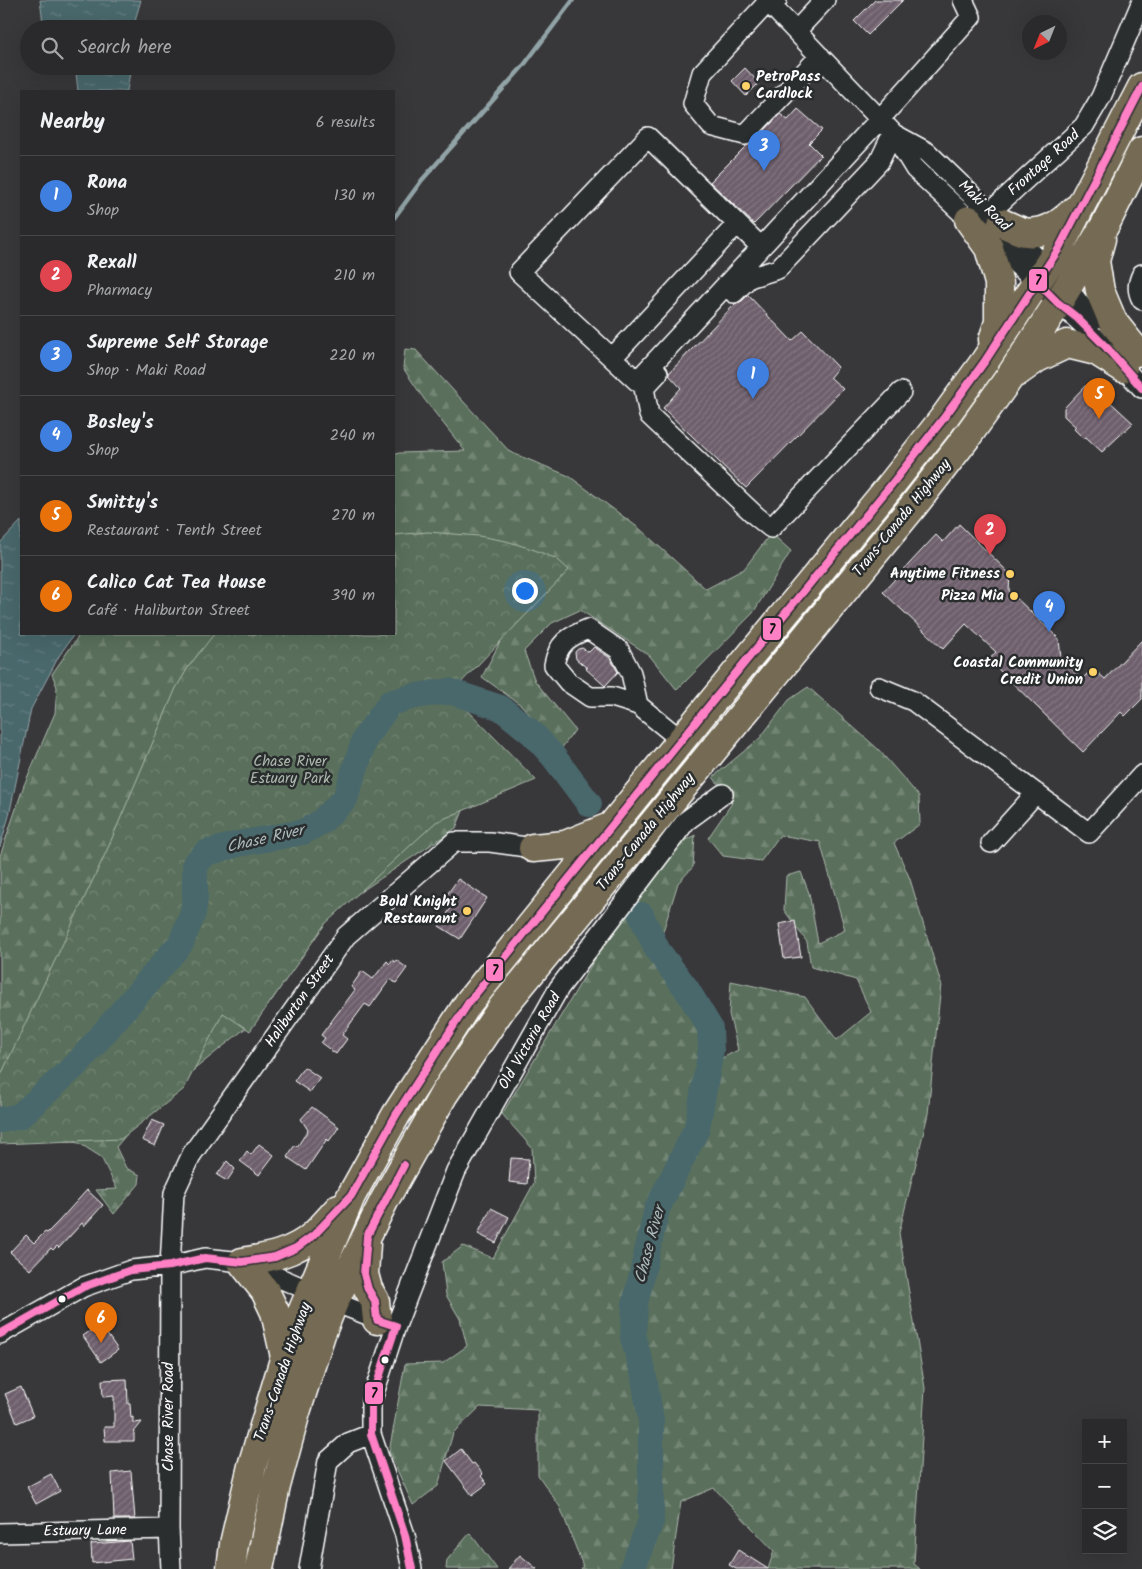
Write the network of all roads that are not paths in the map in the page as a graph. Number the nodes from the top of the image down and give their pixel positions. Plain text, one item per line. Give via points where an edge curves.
1 (825, 0) edge
2 (963, 0) edge
3 (771, 1) edge
4 (1142, 1) edge
5 (796, 31) junction
6 (820, 56) junction
7 (1142, 87) edge
8 (880, 119) junction
9 (893, 134) junction
10 (1142, 151) edge
11 (1080, 206) junction
12 (987, 218) junction
13 (737, 224) junction
14 (1105, 225) junction
15 (761, 247) junction
16 (1041, 274) junction
17 (1142, 274) edge
18 (1063, 295) junction
19 (1142, 300) edge
20 (612, 358) junction
21 (1134, 359) edge
22 (985, 362) junction
23 (1009, 378) junction
24 (1142, 388) edge
25 (902, 392) dead end
26 (879, 687) dead end
27 (638, 704) junction
28 (681, 740) junction
29 (1142, 775) edge
30 (1036, 793) junction
31 (723, 794) dead end
32 (611, 826) junction
33 (991, 843) dead end
34 (533, 848) joint
35 (351, 1196) junction
36 (367, 1236) junction
37 (242, 1262) junction
38 (170, 1266) junction
39 (322, 1296) junction
40 (387, 1323) junction
41 (0, 1334) edge
42 (285, 1357) junction
43 (371, 1434) junction
44 (169, 1529) junction
45 (0, 1533) edge
46 (171, 1569) edge
47 (231, 1569) edge
48 (259, 1569) edge
49 (309, 1569) edge
50 (412, 1569) edge

1 - 5 street
2 - 8 street via 971,17
3 - 5 street, Maki Road
3 - 6 street via 702,73 693,104 711,126 745,135
4 - 12 street, Frontage Road via 1101,97 1084,126
5 - 6 street, Maki Road
6 - 8 street, Maki Road
7 - 11 highway, Trans-Canada Highway
8 - 9 street, Maki Road
8 - 15 street
9 - 12 street, Maki Road via 915,169
9 - 25 street via 879,162 778,269 749,278 644,388 649,415 771,528
10 - 14 highway, Trans-Canada Highway
11 - 12 highway via 1047,230 1025,232
11 - 16 highway, Trans-Canada Highway via 1058,250
12 - 16 street, Maki Road
12 - 16 street, Maki Road
12 - 22 highway via 989,248 999,283 999,322
13 - 15 street
13 - 20 street
13 - 20 street via 648,137 519,272
14 - 18 highway, Trans-Canada Highway
14 - 21 highway via 1095,261 1100,291
15 - 20 street via 637,381
16 - 18 street, Maki Road
16 - 22 highway, Trans-Canada Highway
17 - 19 street via 1138,284
18 - 21 street, Maki Road via 1083,308
18 - 23 highway, Trans-Canada Highway
21 - 23 highway via 1067,344 1037,358
21 - 24 street, Maki Road
22 - 28 highway, Trans-Canada Highway via 891,486
23 - 36 highway, Trans-Canada Highway via 908,512 501,1009 444,1094
26 - 30 street via 914,701
27 - 27 street via 631,673 619,650 588,629 571,636 557,652 554,665 568,682 590,697 612,697
27 - 28 street
28 - 32 highway, Trans-Canada Highway
29 - 30 street via 1089,833
30 - 33 street
31 - 40 street, Old Victoria Road via 686,820 559,988 456,1171
32 - 34 highway via 565,845
32 - 35 highway, Trans-Canada Highway via 469,1002 396,1115
34 - 38 street, Haliburton Street via 490,842 454,842 346,936 192,1154 174,1193
35 - 37 highway via 314,1235 296,1248 275,1257
35 - 39 highway, Trans-Canada Highway
36 - 39 highway, Trans-Canada Highway
36 - 40 highway via 364,1274 368,1289
37 - 38 street via 205,1258
37 - 39 street
37 - 42 highway via 265,1291 275,1312
38 - 41 street via 131,1270 84,1287
38 - 44 street, Chase River Road
39 - 40 street
39 - 42 highway, Trans-Canada Highway
39 - 48 highway, Trans-Canada Highway via 321,1334 274,1495
40 - 43 street, Old Victoria Road via 371,1402
42 - 47 highway, Trans-Canada Highway via 252,1466
43 - 49 street via 348,1443 328,1461
43 - 50 street, Old Victoria Road via 405,1536
44 - 45 street, Estuary Lane
44 - 46 street, Chase River Road

